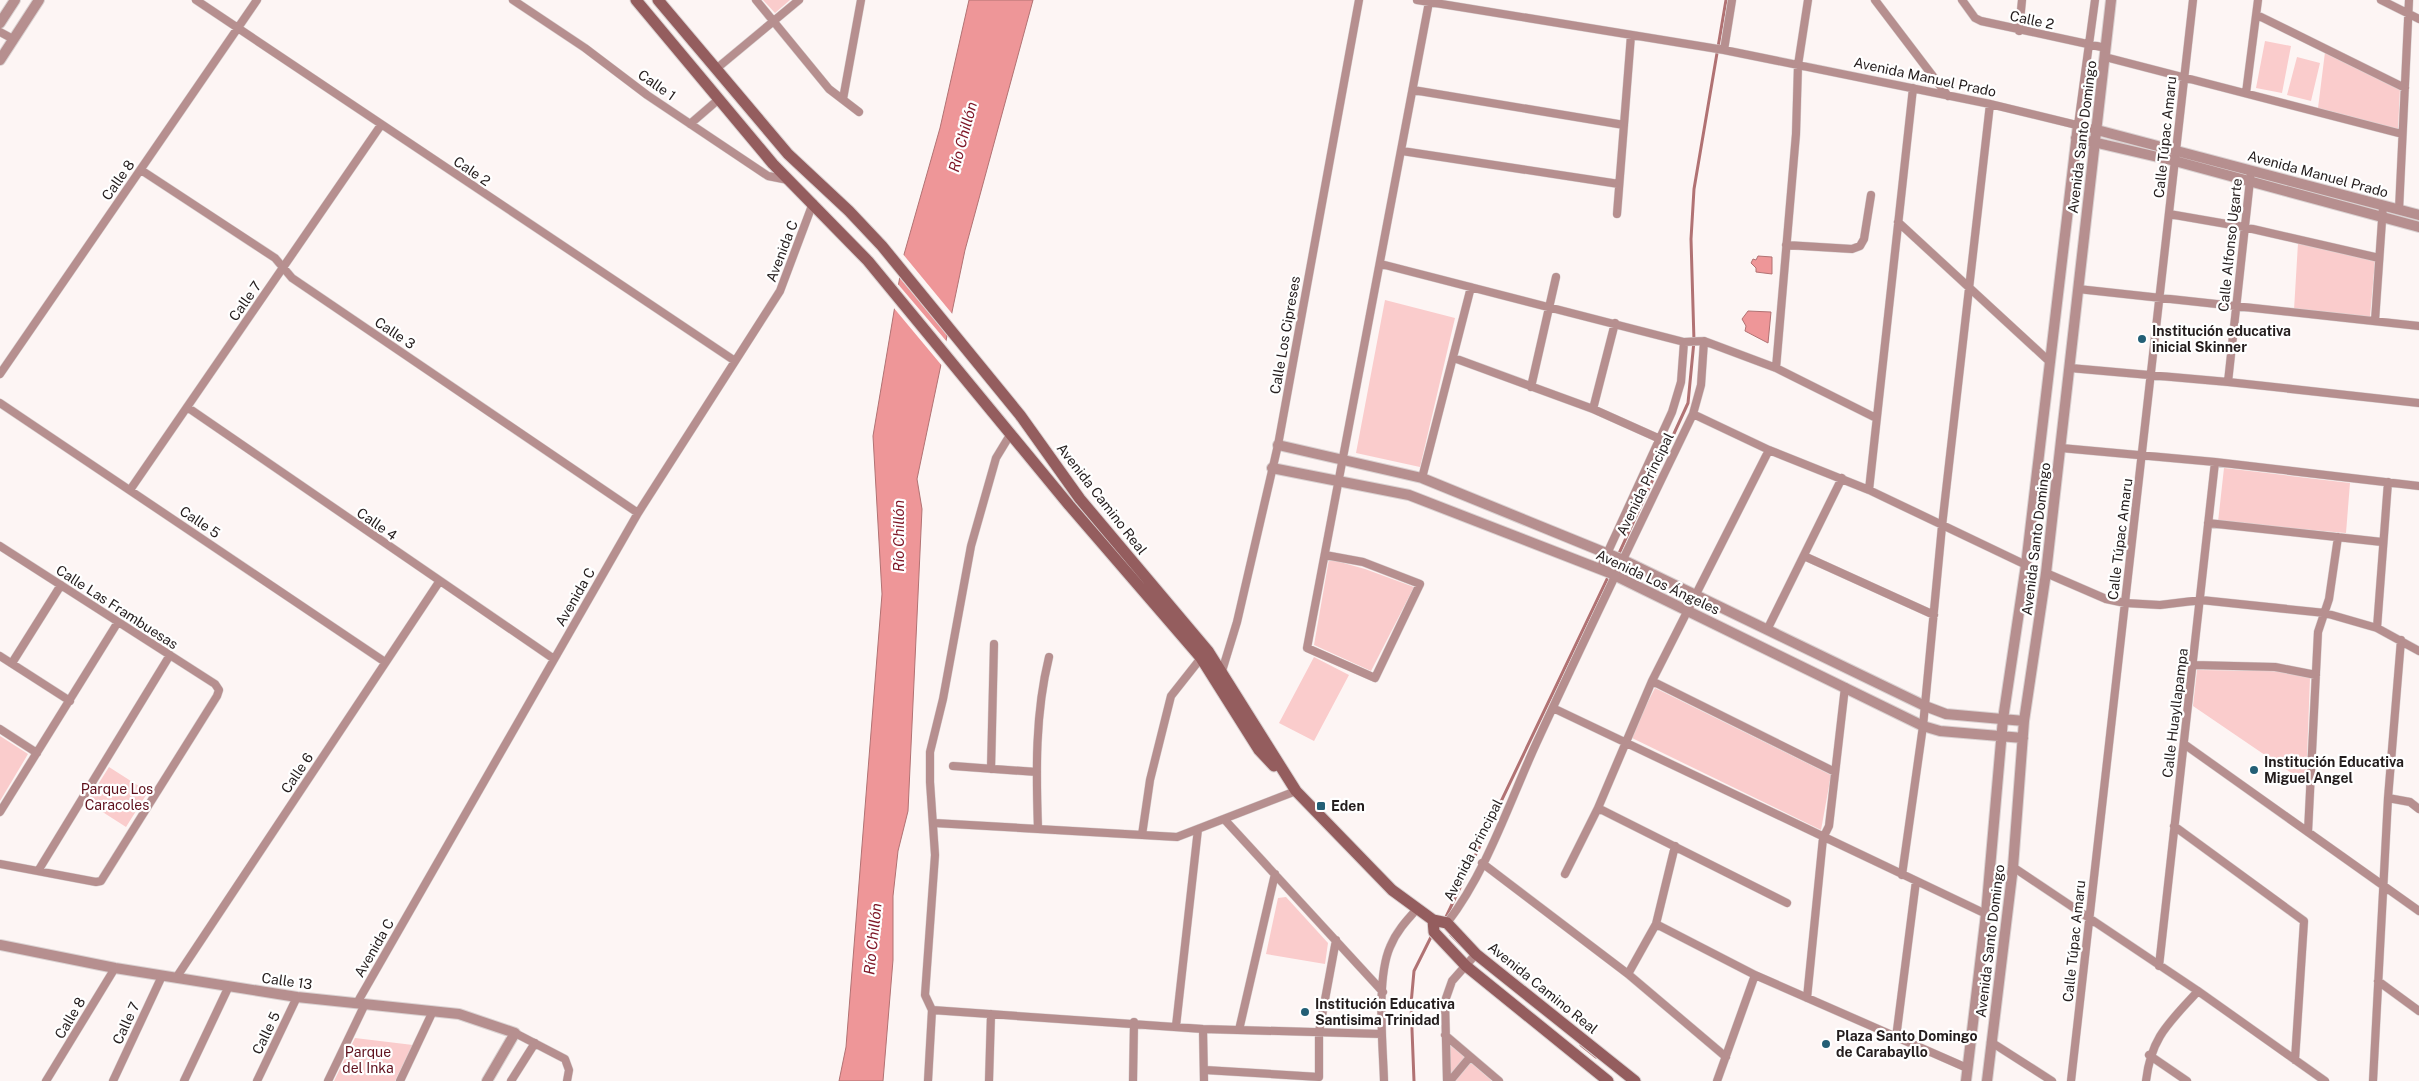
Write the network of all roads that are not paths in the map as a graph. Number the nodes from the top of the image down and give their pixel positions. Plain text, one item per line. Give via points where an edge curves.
1 (15, 0) edge
2 (39, 0) edge
3 (196, 0) edge
4 (257, 0) edge
5 (513, 0) edge
6 (636, 0) edge
7 (658, 0) edge
8 (756, 0) edge
9 (799, 0) edge
10 (861, 0) edge
11 (1359, 0) edge
12 (1418, 0) edge
13 (1732, 0) edge
14 (1808, 0) edge
15 (1874, 0) edge
16 (1962, 0) edge
17 (2022, 0) edge
18 (2095, 0) edge
19 (2111, 0) edge
20 (2193, 0) edge
21 (2258, 0) edge
22 (2382, 0) edge
23 (2409, 0) edge
24 (1429, 2) junction
25 (2408, 13) junction
26 (2257, 15) junction
27 (2419, 18) edge
28 (774, 21) junction
29 (0, 23) edge
30 (238, 28) junction
31 (2019, 31) junction
32 (0, 32) edge
33 (1631, 35) junction
34 (13, 39) junction
35 (2089, 44) junction
36 (1724, 50) junction
37 (2105, 53) junction
38 (1, 56) edge
39 (1798, 65) junction
40 (716, 69) junction
41 (2184, 78) junction
42 (1913, 88) junction
43 (2405, 88) junction
44 (1413, 90) junction
45 (2246, 93) junction
46 (1948, 96) junction
47 (719, 99) junction
48 (843, 99) junction
49 (1990, 104) junction
50 (859, 112) dead end
51 (690, 124) junction
52 (381, 125) junction
53 (1624, 125) junction
54 (2078, 125) junction
55 (2097, 130) junction
56 (2402, 134) junction
57 (2076, 138) junction
58 (2095, 143) junction
59 (1402, 151) junction
60 (2176, 156) junction
61 (141, 170) junction
62 (2250, 176) junction
63 (791, 181) junction
64 (1619, 184) junction
65 (1871, 195) dead end
66 (813, 203) junction
67 (2383, 206) junction
68 (2399, 210) junction
69 (1617, 214) dead end
70 (2169, 214) junction
71 (2419, 215) edge
72 (2382, 217) junction
73 (1898, 222) junction
74 (2244, 227) junction
75 (2419, 227) edge
76 (1786, 245) junction
77 (2379, 258) junction
78 (1381, 264) junction
79 (283, 268) junction
80 (1556, 277) dead end
81 (1471, 287) junction
82 (2078, 289) junction
83 (1970, 290) junction
84 (2159, 299) junction
85 (1548, 307) junction
86 (2236, 308) junction
87 (2375, 321) junction
88 (1615, 323) junction
89 (2419, 326) edge
90 (1704, 341) junction
91 (1684, 342) junction
92 (1454, 358) junction
93 (735, 361) junction
94 (2050, 362) junction
95 (1776, 368) junction
96 (2070, 368) junction
97 (0, 374) edge
98 (2151, 376) junction
99 (2228, 382) junction
100 (1532, 387) junction
101 (2419, 403) edge
102 (0, 404) edge
103 (187, 407) junction
104 (1593, 409) junction
105 (1692, 414) junction
106 (1876, 418) junction
107 (1008, 432) junction
108 (1660, 439) junction
109 (1278, 445) junction
110 (2061, 448) junction
111 (1769, 450) junction
112 (2142, 456) junction
113 (1344, 460) junction
114 (2215, 462) junction
115 (1272, 468) junction
116 (1422, 478) junction
117 (1842, 478) junction
118 (1339, 480) junction
119 (2388, 482) junction
120 (2419, 486) edge
121 (130, 490) junction
122 (1869, 490) junction
123 (638, 513) junction
124 (2208, 523) junction
125 (1942, 526) junction
126 (2338, 537) junction
127 (2382, 542) junction
128 (1, 549) edge
129 (1608, 554) junction
130 (1325, 555) junction
131 (1804, 556) junction
132 (1623, 560) junction
133 (2026, 565) junction
134 (1600, 569) junction
135 (2046, 573) junction
136 (1616, 576) junction
137 (439, 582) junction
138 (61, 586) junction
139 (1696, 596) junction
140 (2201, 600) junction
141 (2125, 602) junction
142 (1688, 611) junction
143 (2325, 613) junction
144 (1934, 615) junction
145 (118, 622) junction
146 (2377, 628) junction
147 (1767, 630) junction
148 (2401, 640) junction
149 (994, 644) dead end
150 (2419, 651) edge
151 (0, 656) edge
152 (170, 656) junction
153 (1049, 657) dead end
154 (1201, 658) junction
155 (554, 659) junction
156 (386, 662) junction
157 (12, 663) junction
158 (2193, 665) junction
159 (1222, 670) junction
160 (2316, 675) junction
161 (1652, 681) junction
162 (1845, 687) junction
163 (70, 700) junction
164 (1925, 706) junction
165 (1553, 708) junction
166 (2003, 719) junction
167 (2024, 721) junction
168 (1923, 726) junction
169 (0, 729) edge
170 (2002, 737) junction
171 (2022, 738) junction
172 (1626, 742) junction
173 (2184, 744) junction
174 (37, 753) junction
175 (953, 766) dead end
176 (991, 770) junction
177 (1036, 772) junction
178 (1835, 772) junction
179 (1287, 779) junction
180 (1296, 791) junction
181 (2388, 798) junction
182 (1598, 808) junction
183 (2419, 809) edge
184 (0, 812) edge
185 (1224, 819) junction
186 (934, 823) junction
187 (2174, 826) junction
188 (1038, 829) junction
189 (1198, 829) junction
190 (2308, 832) junction
191 (1142, 835) junction
192 (1823, 838) junction
193 (1675, 846) junction
194 (0, 864) edge
195 (1482, 864) junction
196 (2013, 868) junction
197 (38, 871) junction
198 (1275, 874) junction
199 (1565, 874) dead end
200 (1902, 875) junction
201 (1916, 881) junction
202 (2382, 885) junction
203 (1787, 903) dead end
204 (1417, 909) junction
205 (2419, 911) edge
206 (1986, 914) junction
207 (2089, 918) junction
208 (1432, 920) junction
209 (1447, 923) junction
210 (1656, 924) junction
211 (1336, 940) junction
212 (0, 945) edge
213 (1476, 954) junction
214 (1466, 966) junction
215 (2159, 966) junction
216 (115, 968) junction
217 (1628, 974) junction
218 (1755, 975) junction
219 (162, 976) junction
220 (176, 978) junction
221 (2378, 981) junction
222 (229, 986) junction
223 (2198, 991) junction
224 (1383, 992) junction
225 (297, 997) junction
226 (1807, 998) junction
227 (361, 1004) junction
228 (932, 1010) junction
229 (433, 1011) junction
230 (2419, 1011) edge
231 (991, 1014) junction
232 (1134, 1022) junction
233 (1176, 1026) junction
234 (1203, 1029) junction
235 (1239, 1030) junction
236 (1319, 1032) junction
237 (516, 1033) junction
238 (1382, 1034) junction
239 (1444, 1035) junction
240 (1896, 1038) junction
241 (1991, 1042) junction
242 (535, 1043) junction
243 (2149, 1055) junction
244 (1470, 1057) junction
245 (1726, 1057) junction
246 (2295, 1060) junction
247 (1967, 1068) junction
248 (1204, 1070) junction
249 (46, 1081) edge
250 (113, 1081) edge
251 (184, 1081) edge
252 (257, 1081) edge
253 (328, 1081) edge
254 (400, 1081) edge
255 (487, 1081) edge
256 (510, 1081) edge
257 (567, 1081) edge
258 (928, 1081) edge
259 (989, 1081) edge
260 (1133, 1081) edge
261 (1204, 1081) edge
262 (1384, 1081) edge
263 (1449, 1081) edge
264 (1499, 1081) edge
265 (1608, 1081) edge
266 (1634, 1081) edge
267 (1717, 1081) edge
268 (1966, 1081) edge
269 (1987, 1081) edge
270 (2052, 1081) edge
271 (2071, 1081) edge
272 (2146, 1081) edge
273 (2187, 1081) edge
274 (2325, 1081) edge
275 (2373, 1081) edge

1 - 29 street
2 - 34 street
3 - 30 street, Cale 2
4 - 30 street, Calle 8
5 - 51 street, Calle 1
6 - 47 main road, Avenida Camino Real
7 - 40 main road, Avenida Camino Real
8 - 28 street
9 - 28 street
10 - 48 street
11 - 109 street, Calle Los Cipreses
12 - 24 street, Avenida Manuel Prado
13 - 36 street
14 - 39 street
15 - 46 street
16 - 31 street, Calle 2 via 1975,18
17 - 31 street
18 - 35 street
19 - 37 street, Avenida Santo Domingo
20 - 41 street, Calle Túpac Amaru
21 - 26 street
22 - 25 street
23 - 25 street
24 - 33 street, Avenida Manuel Prado
24 - 44 street
25 - 27 street
25 - 43 street
26 - 43 street
26 - 45 street
28 - 40 street
28 - 48 street via 830,89
30 - 52 street, Cale 2
30 - 61 street, Calle 8
31 - 35 street, Calle 2
32 - 34 street
33 - 36 street, Avenida Manuel Prado
33 - 53 street
34 - 38 street
35 - 37 street, Calle 2
35 - 54 street
36 - 39 street, Avenida Manuel Prado
37 - 41 street, Calle 2
37 - 55 street, Avenida Santo Domingo
39 - 42 street, Avenida Manuel Prado
39 - 76 street via 1796,134
40 - 159 main road, Avenida Camino Real via 788,154 882,246 1020,415 1080,498
41 - 45 street, Calle 2
41 - 60 street, Calle Túpac Amaru
42 - 46 street, Avenida Manuel Prado
42 - 73 street
43 - 56 street
44 - 53 street
44 - 59 street
45 - 56 street, Calle 2
46 - 49 street, Avenida Manuel Prado
47 - 51 street
47 - 63 main road, Avenida Camino Real
48 - 50 street
49 - 54 street, Avenida Manuel Prado
49 - 83 street
51 - 63 street, Calle 1 via 768,176
52 - 79 street, Calle 7
52 - 93 street, Cale 2
53 - 64 street
54 - 55 street, Avenida Manuel Prado
54 - 57 street, Avenida Santo Domingo
55 - 58 street, Avenida Santo Domingo
55 - 60 street, Avenida Manuel Prado
56 - 68 street
57 - 58 street, Avenida Manuel Prado
57 - 94 street, Avenida Santo Domingo
58 - 60 street, Avenida Manuel Prado
58 - 82 street, Avenida Santo Domingo
59 - 64 street
59 - 78 street
60 - 62 street, Avenida Manuel Prado
60 - 70 street, Calle Túpac Amaru
61 - 79 street, Calle 3 via 275,258
61 - 97 street, Calle 8
62 - 67 street, Avenida Manuel Prado
62 - 72 street, Avenida Manuel Prado
62 - 74 street, Calle Alfonso Ugarte
63 - 66 main road, Avenida Camino Real
64 - 69 street
65 - 76 street via 1860,246 1852,249
66 - 93 street, Avenida C via 780,291
66 - 107 main road, Avenida Camino Real via 868,261
67 - 68 street, Avenida Manuel Prado
67 - 72 street
68 - 71 street, Avenida Manuel Prado
70 - 74 street
70 - 84 street, Calle Túpac Amaru
72 - 75 street, Avenida Manuel Prado
72 - 77 street
73 - 83 street
73 - 106 street
74 - 77 street
74 - 86 street, Calle Alfonso Ugarte
76 - 95 street
77 - 87 street
78 - 81 street
78 - 113 street
79 - 103 street, Calle 7
79 - 123 street, Calle 3 via 292,278
80 - 85 street
81 - 85 street
81 - 92 street
82 - 84 street
82 - 96 street, Avenida Santo Domingo
83 - 94 street
83 - 125 street
84 - 86 street
84 - 98 street, Calle Túpac Amaru
85 - 88 street
85 - 100 street
86 - 87 street
86 - 99 street, Calle Alfonso Ugarte
87 - 89 street
88 - 91 street
88 - 104 street
90 - 91 street
90 - 95 street
90 - 105 street, Avenida Principal via 1701,385
91 - 108 street, Avenida Principal via 1681,382
92 - 100 street
92 - 116 street
93 - 123 street, Avenida C
94 - 133 street, Avenida Santo Domingo
95 - 106 street
96 - 98 street
96 - 110 street, Avenida Santo Domingo
98 - 99 street
98 - 112 street, Calle Túpac Amaru
99 - 101 street
100 - 104 street
102 - 121 street, Calle 5
103 - 121 street, Calle 7
103 - 137 street, Calle 4
104 - 108 street
105 - 111 street
105 - 132 street, Avenida Principal
106 - 122 street
107 - 154 main road, Avenida Camino Real
107 - 186 street via 993,466 962,583 943,699 930,752
108 - 129 street, Avenida Principal
109 - 113 street, Avenida Los Ángeles
109 - 115 street, Calle Los Cipreses
110 - 112 street
110 - 135 street, Avenida Santo Domingo
111 - 117 street
111 - 139 street
112 - 114 street
112 - 141 street, Calle Túpac Amaru
113 - 116 street, Avenida Los Ángeles
113 - 118 street
114 - 119 street
114 - 124 street, Calle Huayllapampa
115 - 118 street, Avenida Los Ángeles
115 - 159 street, Calle Los Cipreses via 1237,622
116 - 129 street, Avenida Los Ángeles
117 - 122 street
117 - 131 street
118 - 130 street
118 - 134 street, Avenida Los Ángeles via 1409,495
119 - 120 street
119 - 127 street
121 - 156 street, Calle 5
122 - 125 street
123 - 155 street, Avenida C
124 - 126 street
124 - 140 street, Calle Huayllapampa
125 - 133 street
125 - 144 street
126 - 127 street
126 - 143 street
127 - 146 street
128 - 138 street, Calle Las Frambuesas
129 - 132 street, Avenida Los Ángeles
129 - 134 street, Avenida Principal
130 - 130 street via 1363,562 1420,584 1375,678 1308,648
131 - 144 street
131 - 147 street
132 - 136 street, Avenida Principal
132 - 139 street, Avenida Los Ángeles
133 - 166 street, Avenida Santo Domingo
134 - 136 street, Avenida Los Ángeles
135 - 141 street via 2106,599
135 - 167 street, Avenida Santo Domingo
136 - 142 street, Avenida Los Ángeles
136 - 165 street, Avenida Principal
137 - 155 street, Calle 4
137 - 156 street, Calle 6
138 - 145 street, Calle Las Frambuesas
138 - 157 street
139 - 142 street
139 - 147 street, Avenida Los Ángeles
140 - 141 street via 2160,605
140 - 143 street
140 - 158 street, Calle Huayllapampa
141 - 207 street, Calle Túpac Amaru
142 - 161 street
142 - 162 street, Avenida Los Ángeles
143 - 146 street
143 - 160 street via 2318,632
144 - 164 street
145 - 152 street, Calle Las Frambuesas
145 - 163 street
146 - 148 street
147 - 164 street, Avenida Los Ángeles
148 - 150 street
148 - 181 street
149 - 176 street
151 - 157 street
152 - 197 street
152 - 197 street, Calle Las Frambuesas via 215,684 219,690 217,696 101,881
153 - 177 street via 1041,692
154 - 179 main road, Avenida Camino Real via 1259,750
154 - 191 street via 1171,696 1150,780
155 - 227 street, Avenida C
156 - 220 street, Calle 6
157 - 163 street
158 - 160 street via 2275,667
158 - 173 street, Calle Huayllapampa
159 - 179 main road, Avenida Camino Real
160 - 190 street
161 - 172 street
161 - 178 street
162 - 168 street, Avenida Los Ángeles
162 - 178 street
163 - 174 street
164 - 166 street, Avenida Los Ángeles via 1946,714
164 - 168 street
165 - 172 street
165 - 195 street, Avenida Principal
166 - 167 street, Avenida Los Ángeles
166 - 170 street, Avenida Santo Domingo
167 - 171 street, Avenida Santo Domingo
168 - 170 street, Avenida Los Ángeles via 1940,731
168 - 200 street
169 - 174 street
170 - 171 street, Avenida Los Ángeles
170 - 206 street, Avenida Santo Domingo
171 - 196 street, Avenida Santo Domingo
172 - 182 street
172 - 192 street
173 - 187 street, Calle Huayllapampa
173 - 190 street
174 - 184 street
175 - 176 street
176 - 177 street
177 - 188 street
178 - 192 street via 1829,826
179 - 180 main road, Avenida Camino Real
180 - 185 street
180 - 204 main road, Avenida Camino Real via 1392,890
181 - 183 street via 2410,802
181 - 202 street
182 - 193 street
182 - 199 street
185 - 189 street
185 - 198 street
186 - 188 street
186 - 228 street via 935,855 925,995
187 - 215 street, Calle Huayllapampa
187 - 246 street via 2304,921
188 - 191 street
189 - 191 street via 1177,837
189 - 233 street
190 - 202 street
192 - 200 street
192 - 226 street
193 - 203 street
193 - 210 street
194 - 197 street
195 - 209 street, Avenida Principal
195 - 217 street
196 - 207 street
196 - 241 street, Avenida Santo Domingo
198 - 211 street
198 - 235 street
200 - 201 street
201 - 206 street
201 - 240 street
202 - 205 street
202 - 221 street
204 - 208 main road, Avenida Camino Real
204 - 224 street via 1397,933 1389,949
206 - 247 street, Avenida Santo Domingo
207 - 215 street
207 - 271 street, Calle Túpac Amaru
208 - 209 main road, Avenida Camino Real
208 - 214 main road, Avenida Camino Real via 1434,932
209 - 213 main road, Avenida Camino Real
210 - 217 street
210 - 218 street
211 - 224 street
211 - 236 street
212 - 216 street, Calle 13
213 - 214 street
213 - 266 main road, Avenida Camino Real
214 - 239 street via 1447,990
214 - 265 main road, Avenida Camino Real
215 - 223 street
216 - 219 street, Calle 13
216 - 249 street, Calle 8
217 - 245 street
218 - 226 street
218 - 245 street
219 - 220 street, Calle 13
219 - 250 street, Calle 7
220 - 222 street, Calle 13
221 - 230 street
221 - 275 street
222 - 225 street, Calle 13
222 - 251 street
223 - 243 street via 2161,1031
223 - 246 street
224 - 238 street
225 - 227 street, Calle 13
225 - 252 street, Calle 5
226 - 240 street
227 - 229 street, Calle 13
227 - 253 street
228 - 231 street
228 - 258 street
229 - 237 street, Calle 13 via 459,1014
229 - 254 street
231 - 232 street
231 - 259 street
232 - 233 street
232 - 260 street
233 - 234 street
234 - 235 street
234 - 248 street
235 - 236 street
236 - 238 street
236 - 248 street via 1319,1077
237 - 242 street, Calle 13
237 - 255 street
238 - 262 street
239 - 244 street
239 - 263 street
240 - 247 street
241 - 269 street, Avenida Santo Domingo
241 - 270 street
242 - 256 street
242 - 257 street, Calle 13 via 564,1059 569,1070
243 - 272 street
243 - 273 street
244 - 263 street
244 - 264 street
245 - 267 street
246 - 274 street
247 - 268 street, Avenida Santo Domingo
248 - 261 street

